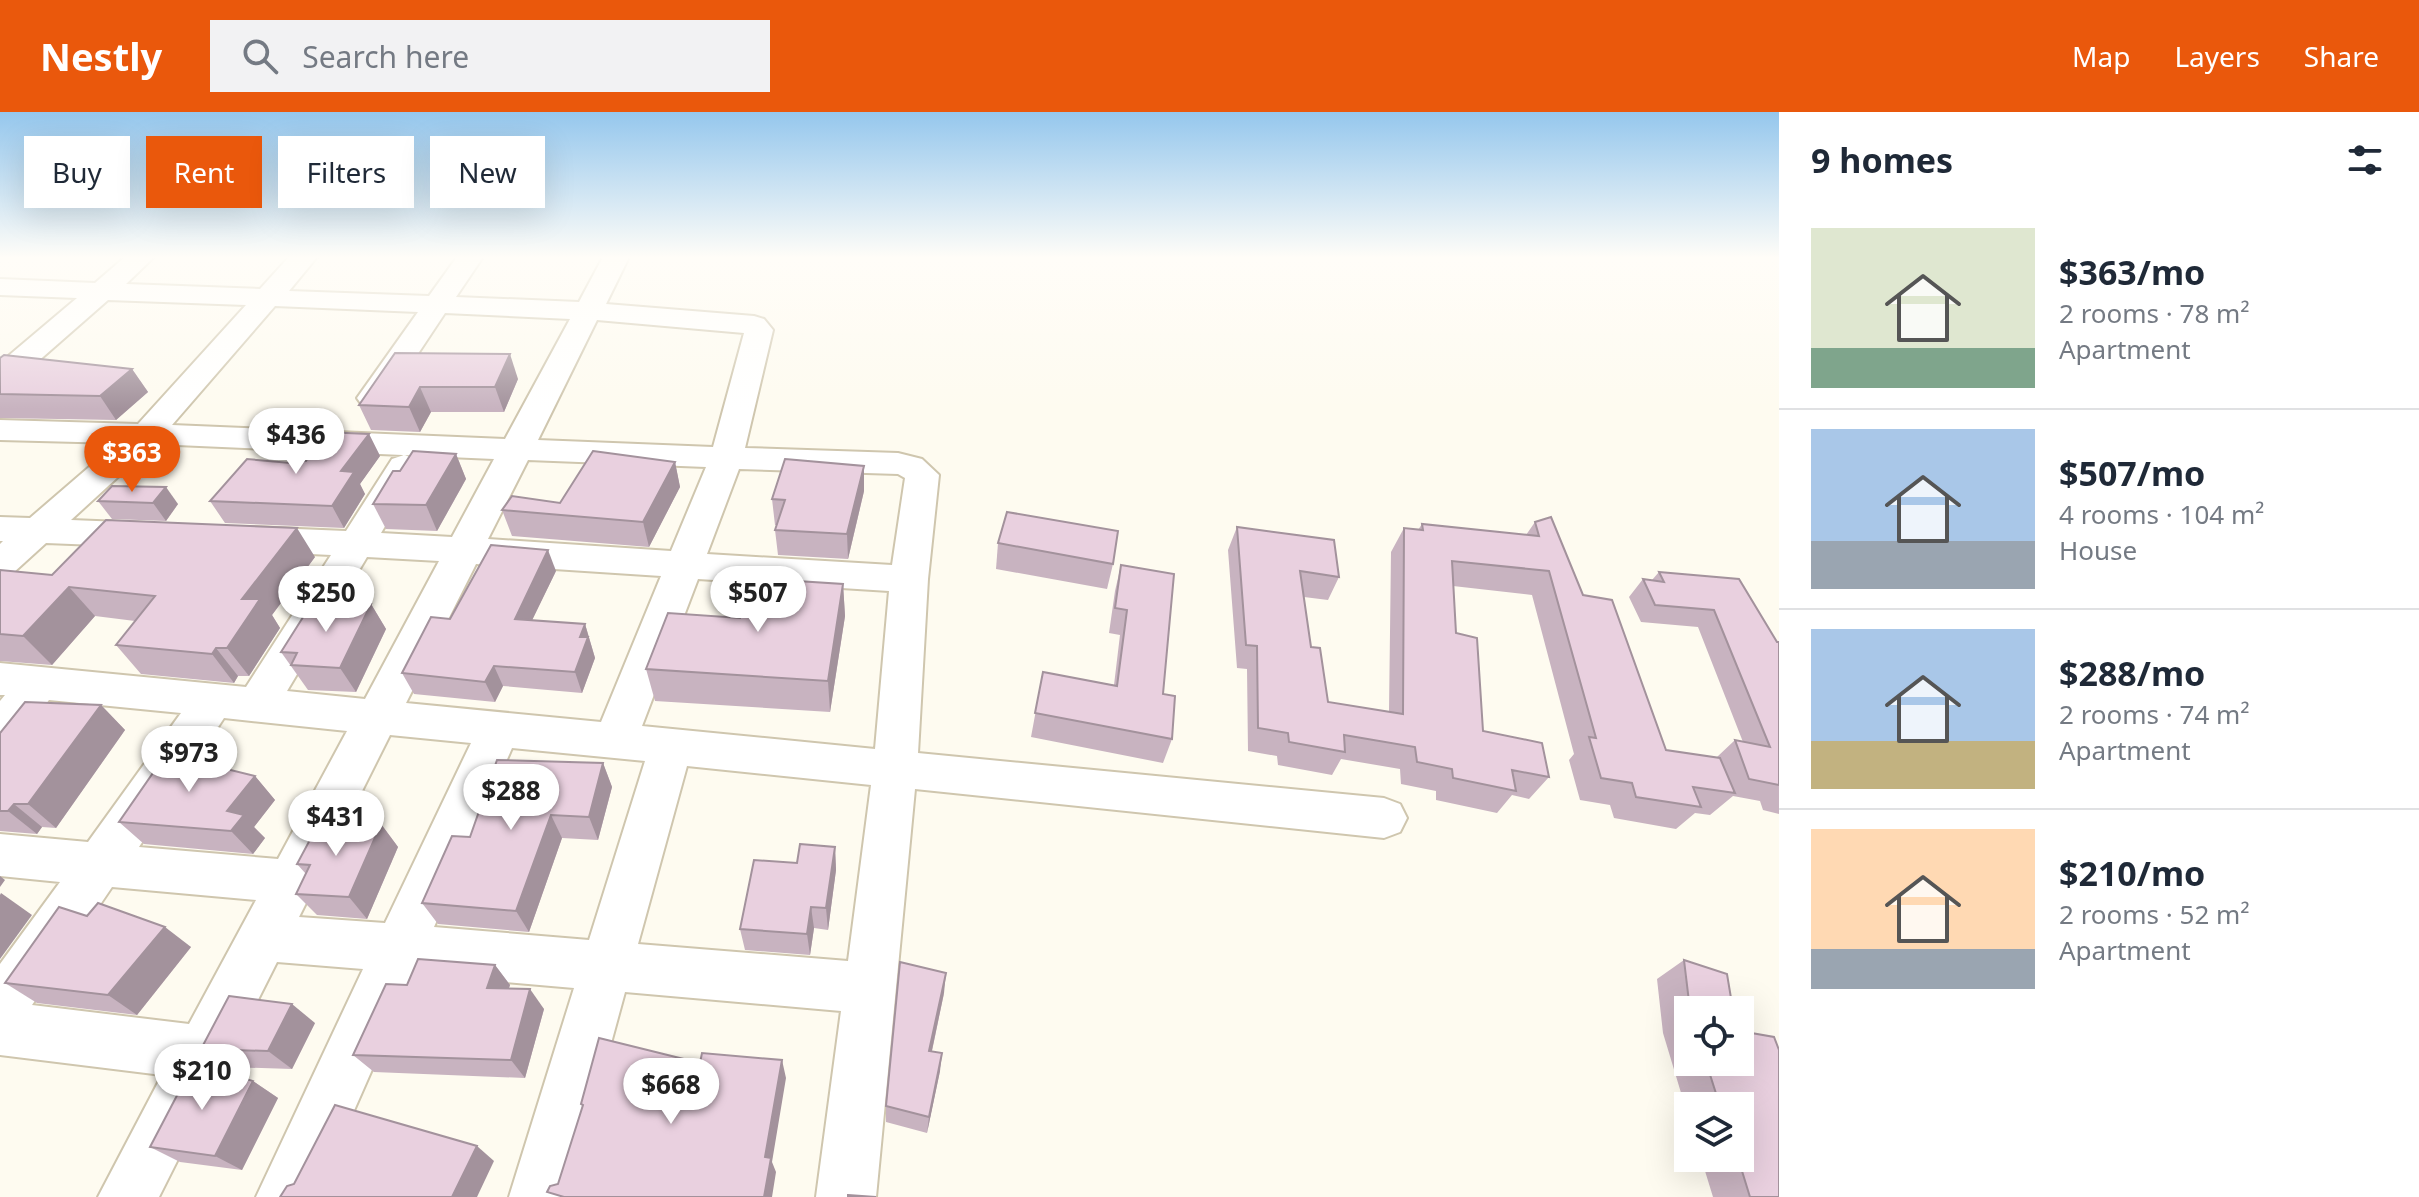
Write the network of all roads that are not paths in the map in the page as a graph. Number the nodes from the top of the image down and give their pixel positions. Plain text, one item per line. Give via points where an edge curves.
1 (85, 308) edge
2 (260, 308) edge
3 (435, 308) edge
4 (515, 308) edge
5 (590, 308) edge
6 (588, 311) junction
7 (0, 379) edge
8 (0, 430) edge
9 (148, 433) junction
10 (344, 441) junction
11 (417, 444) junction
12 (516, 448) junction
13 (726, 459) junction
14 (0, 529) edge
15 (38, 530) junction
16 (176, 536) edge
17 (221, 538) edge
18 (359, 544) junction
19 (467, 548) junction
20 (0, 564) edge
21 (684, 566) junction
22 (909, 579) junction
23 (20, 681) edge
24 (236, 702) junction
25 (376, 717) junction
26 (499, 729) junction
27 (0, 731) edge
28 (615, 741) junction
29 (671, 746) junction
30 (895, 769) junction
31 (1384, 818) dead end
32 (0, 855) edge
33 (100, 864) junction
34 (290, 882) junction
35 (262, 937) junction
36 (400, 946) junction
37 (607, 965) junction
38 (870, 988) junction
39 (0, 1008) edge
40 (0, 1028) edge
41 (202, 1053) junction
42 (128, 1197) edge
43 (286, 1197) edge
44 (539, 1197) edge
45 (846, 1197) edge

1 - 7 street
2 - 9 street
3 - 10 street
4 - 6 street
5 - 6 street
6 - 12 street
6 - 13 street via 743,322 759,330
8 - 9 street
9 - 10 street
9 - 15 street
10 - 11 street
11 - 12 street
11 - 18 street
12 - 13 street
12 - 19 street
13 - 21 street
13 - 22 street via 898,463 918,470 922,475
14 - 15 street
15 - 16 street
15 - 20 street
17 - 18 street
18 - 19 street
18 - 24 street
19 - 21 street
19 - 25 street
21 - 22 street
21 - 28 street
22 - 30 street
23 - 24 street
23 - 27 street
24 - 25 street
24 - 33 street
25 - 26 street
25 - 34 street
26 - 28 street
26 - 36 street
28 - 29 street
29 - 30 street
29 - 37 street
30 - 31 street
30 - 38 street
32 - 33 street
33 - 34 street
33 - 39 street
34 - 35 street
35 - 36 street
35 - 41 street
36 - 37 street
36 - 43 street
37 - 38 street
37 - 44 street
38 - 45 street
40 - 41 street
41 - 42 street

